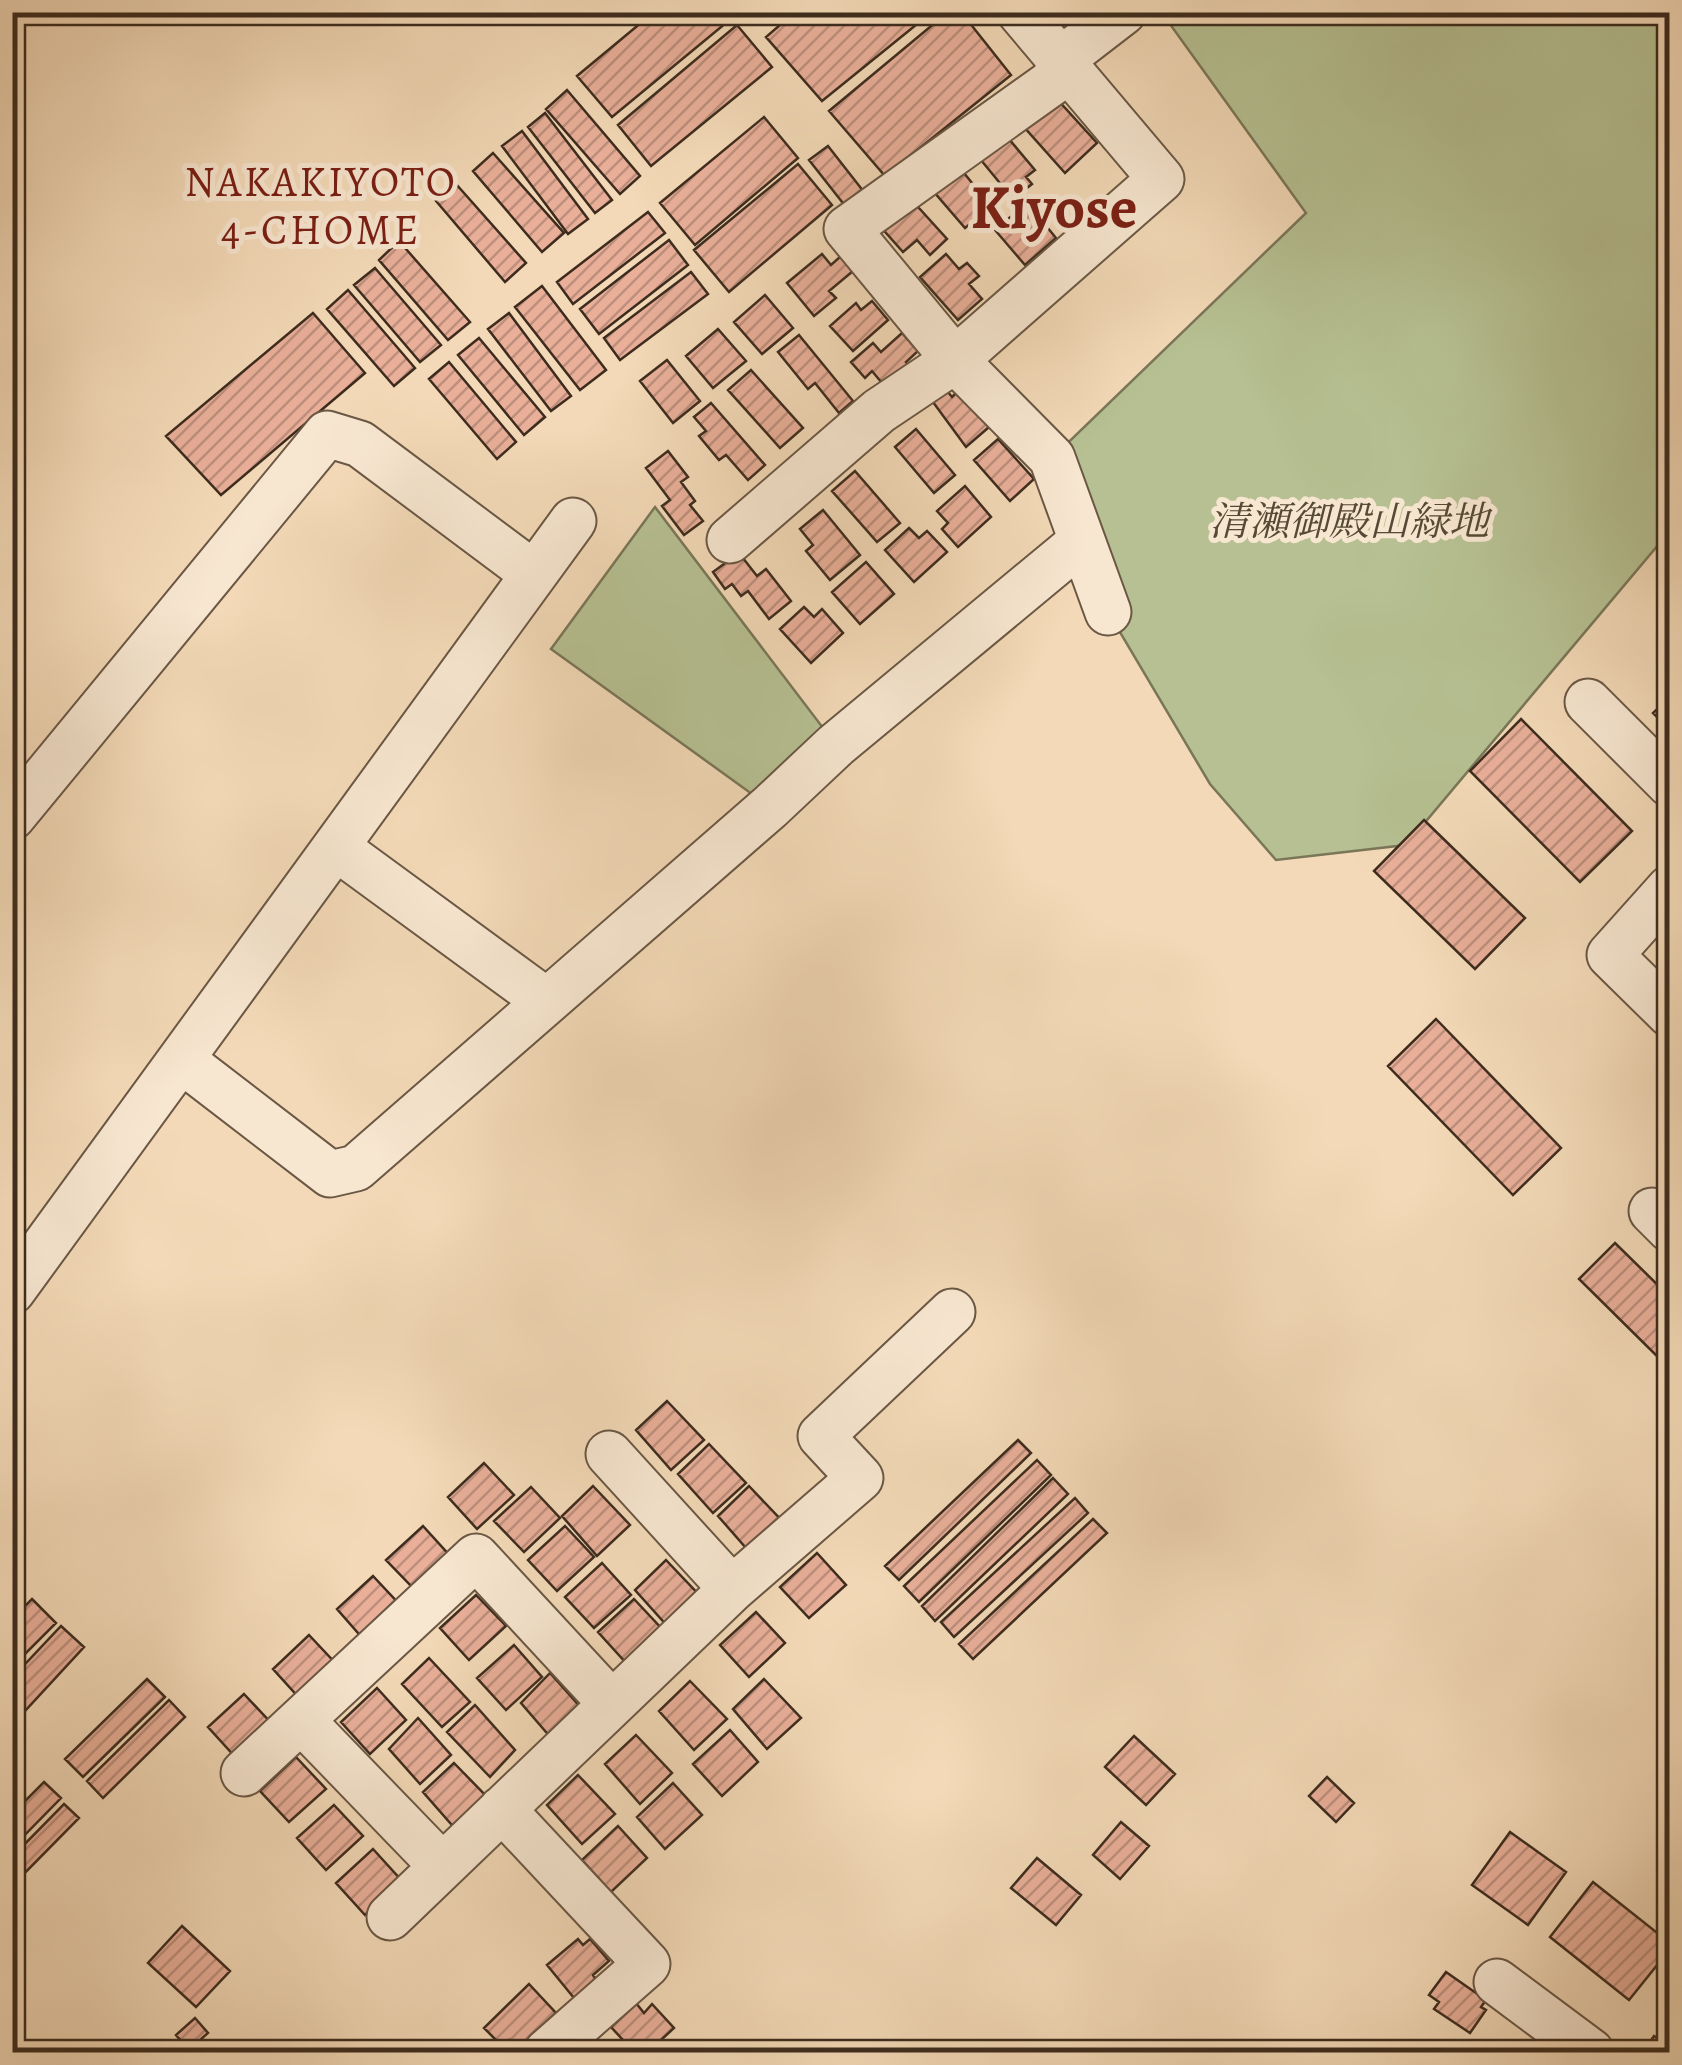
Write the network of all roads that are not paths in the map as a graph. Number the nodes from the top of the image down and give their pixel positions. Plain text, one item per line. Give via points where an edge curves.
1 (1020, 12) edge
2 (1122, 12) edge
3 (1062, 59) junction
4 (955, 360) junction
5 (573, 521) dead end
6 (730, 540) dead end
7 (1082, 541) junction
8 (534, 574) junction
9 (1108, 612) dead end
10 (1588, 702) dead end
11 (1670, 784) edge
12 (12, 817) edge
13 (337, 848) junction
14 (1670, 888) edge
15 (546, 1001) junction
16 (1670, 1014) edge
17 (183, 1061) junction
18 (12, 1291) edge
19 (952, 1312) dead end
20 (609, 1454) dead end
21 (732, 1589) junction
22 (612, 1704) junction
23 (302, 1720) junction
24 (244, 1773) dead end
25 (502, 1809) junction
26 (442, 1866) junction
27 (390, 1917) dead end
28 (1497, 1982) dead end
29 (547, 2052) edge
30 (1591, 2052) edge

1 - 3 street
2 - 3 street
3 - 4 street via 1161,179
3 - 4 street via 1054,82 847,229
4 - 6 street via 879,411
4 - 7 street via 1052,458
5 - 8 street
7 - 9 street
7 - 15 street via 836,745
8 - 12 street via 360,444 327,434
8 - 13 street
10 - 11 street
13 - 15 street
13 - 17 street
14 - 16 street via 1610,955
15 - 17 street via 356,1168 330,1174
17 - 18 street
19 - 21 street via 820,1436 860,1478
20 - 21 street
21 - 22 street
22 - 23 street via 476,1557
22 - 25 street
23 - 24 street
23 - 26 street
25 - 26 street
25 - 29 street via 647,1964
26 - 27 street
28 - 30 street

